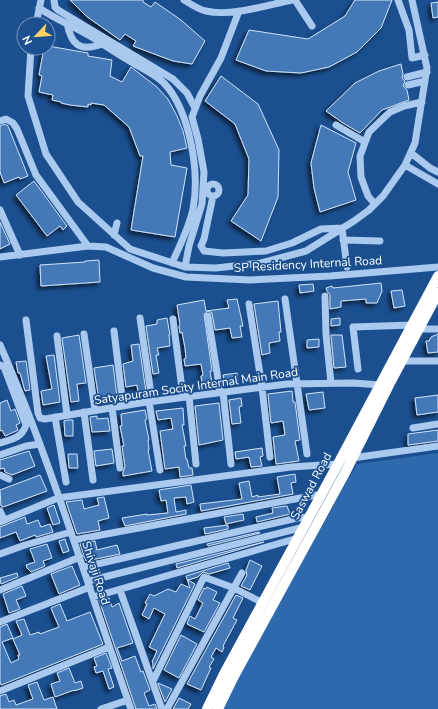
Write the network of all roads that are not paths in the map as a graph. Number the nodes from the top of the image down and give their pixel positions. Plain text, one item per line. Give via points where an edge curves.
1 (42, 0) edge
2 (54, 0) edge
3 (184, 0) edge
4 (293, 0) edge
5 (398, 0) edge
6 (412, 0) edge
7 (39, 8) junction
8 (239, 11) junction
9 (38, 16) edge
10 (67, 23) junction
11 (312, 26) dead end
12 (102, 44) junction
13 (425, 55) junction
14 (30, 56) edge
15 (427, 72) junction
16 (425, 81) junction
17 (422, 102) junction
18 (195, 108) junction
19 (0, 121) edge
20 (336, 125) dead end
21 (365, 142) junction
22 (411, 153) junction
23 (405, 165) junction
24 (438, 172) edge
25 (438, 184) edge
26 (205, 190) junction
27 (213, 196) junction
28 (375, 204) junction
29 (0, 212) edge
30 (117, 223) dead end
31 (342, 228) junction
32 (114, 235) junction
33 (343, 240) junction
34 (380, 241) dead end
35 (88, 246) junction
36 (20, 255) junction
37 (0, 257) edge
38 (172, 263) junction
39 (185, 267) junction
40 (347, 267) dead end
41 (438, 267) edge
42 (438, 276) edge
43 (325, 296) dead end
44 (437, 298) edge
45 (285, 299) dead end
46 (249, 304) dead end
47 (208, 316) dead end
48 (140, 318) dead end
49 (173, 319) dead end
50 (26, 320) dead end
51 (415, 327) junction
52 (438, 329) edge
53 (114, 331) dead end
54 (84, 334) dead end
55 (57, 336) dead end
56 (0, 346) edge
57 (402, 360) junction
58 (438, 361) edge
59 (0, 364) edge
60 (358, 369) dead end
61 (296, 383) junction
62 (331, 383) junction
63 (380, 385) junction
64 (262, 387) junction
65 (221, 392) junction
66 (186, 396) junction
67 (151, 401) junction
68 (123, 406) junction
69 (112, 408) junction
70 (95, 410) junction
71 (84, 412) junction
72 (67, 415) junction
73 (55, 417) junction
74 (438, 424) edge
75 (412, 428) dead end
76 (0, 443) edge
77 (40, 444) junction
78 (438, 446) edge
79 (307, 454) dead end
80 (0, 455) edge
81 (270, 457) dead end
82 (352, 458) junction
83 (196, 464) dead end
84 (231, 464) dead end
85 (338, 464) junction
86 (120, 468) dead end
87 (160, 470) dead end
88 (0, 476) edge
89 (9, 479) dead end
90 (93, 480) dead end
91 (66, 482) dead end
92 (322, 494) junction
93 (58, 498) junction
94 (0, 511) edge
95 (310, 517) junction
96 (2, 521) edge
97 (304, 527) junction
98 (71, 532) junction
99 (298, 538) junction
100 (74, 540) junction
101 (0, 554) edge
102 (80, 557) junction
103 (84, 567) junction
104 (242, 573) dead end
105 (89, 584) junction
106 (234, 588) junction
107 (0, 590) edge
108 (120, 590) junction
109 (93, 597) junction
110 (263, 603) junction
111 (0, 622) edge
112 (110, 646) junction
113 (153, 681) junction
114 (1, 688) edge
115 (128, 700) junction
116 (101, 709) edge
117 (131, 709) edge
118 (162, 709) edge
119 (167, 709) edge
120 (207, 709) edge
121 (218, 709) edge

1 - 7 street
2 - 18 street via 58,10 174,79 187,93
3 - 8 street via 206,11
4 - 8 street
4 - 11 street
5 - 13 street via 409,30 412,58
6 - 13 street
7 - 9 street
7 - 10 street
8 - 18 street via 221,58
10 - 12 street
10 - 12 street via 70,38 75,44 91,48
12 - 38 street via 163,82 175,97 186,125 191,145 195,194 185,236
13 - 15 street
14 - 32 street via 28,96 46,154 78,202
15 - 16 street
15 - 16 street via 407,81
16 - 17 street
17 - 21 street via 390,112 369,132
17 - 22 street
18 - 26 street via 192,117 204,172
19 - 35 street via 6,119 13,123 36,175
20 - 21 street
21 - 28 street via 360,156 361,177 368,196
22 - 23 street
22 - 24 street
23 - 25 street
23 - 28 street
26 - 27 street
26 - 27 street via 211,184 217,185 219,192
26 - 39 street
27 - 31 street via 201,246 204,251 266,251 292,243 321,229
28 - 31 street
29 - 36 street
30 - 32 street
31 - 33 street
31 - 39 street via 306,251 261,263 216,268
32 - 38 street via 130,249
33 - 34 street
33 - 40 street
35 - 36 street, SP Residency Internal Road
35 - 41 street, SP Residency Internal Road via 106,247 153,268 186,277 250,280
36 - 37 street, SP Residency Internal Road
38 - 39 street
42 - 51 highway, Saswad Road
43 - 62 street
44 - 51 highway, Saswad Road
45 - 61 street
46 - 64 street
47 - 65 street
48 - 67 street
49 - 66 street
50 - 73 street, Satyapuram Socity Internal Main Road via 40,418
51 - 52 street
51 - 57 highway, Saswad Road
51 - 60 street via 353,327
51 - 63 highway, Saswad Road
53 - 68 street
54 - 70 street
55 - 72 street
56 - 77 street, Shivaji Road
57 - 58 street
57 - 82 highway, Saswad Road
59 - 76 street via 4,367 26,425 20,436
61 - 62 street, Satyapuram Socity Internal Main Road
61 - 64 street, Satyapuram Socity Internal Main Road
61 - 79 street
62 - 63 street, Satyapuram Socity Internal Main Road
63 - 85 highway, Saswad Road
64 - 65 street, Satyapuram Socity Internal Main Road
64 - 81 street
65 - 66 street, Satyapuram Socity Internal Main Road
65 - 84 street
66 - 67 street, Satyapuram Socity Internal Main Road
66 - 83 street
67 - 68 street, Satyapuram Socity Internal Main Road
67 - 87 street
68 - 69 street, Satyapuram Socity Internal Main Road
69 - 70 street, Satyapuram Socity Internal Main Road
69 - 86 street
70 - 71 street, Satyapuram Socity Internal Main Road
71 - 72 street, Satyapuram Socity Internal Main Road
71 - 90 street
72 - 73 street, Satyapuram Socity Internal Main Road
73 - 91 street
74 - 75 street
77 - 80 street
77 - 93 street, Shivaji Road
78 - 82 street
82 - 121 highway, Saswad Road
85 - 92 highway, Saswad Road
85 - 93 street via 291,467
88 - 89 street
92 - 95 highway, Saswad Road
92 - 100 street
93 - 96 street
93 - 98 street, Shivaji Road
94 - 96 street
95 - 97 highway, Saswad Road
95 - 103 street
97 - 99 highway, Saswad Road
97 - 105 street
98 - 100 street, Shivaji Road
98 - 101 street
99 - 108 street
99 - 110 highway, Saswad Road
100 - 102 street, Shivaji Road
102 - 103 street, Shivaji Road
102 - 107 street
103 - 105 street, Shivaji Road
104 - 106 street
105 - 109 street, Shivaji Road
105 - 111 street
106 - 110 street
106 - 113 street via 204,576
106 - 119 street
108 - 109 street
108 - 113 street
109 - 112 street, Shivaji Road
110 - 120 highway, Saswad Road
112 - 114 street
112 - 115 street, Shivaji Road
113 - 118 street
115 - 116 street
115 - 117 street, Shivaji Road

